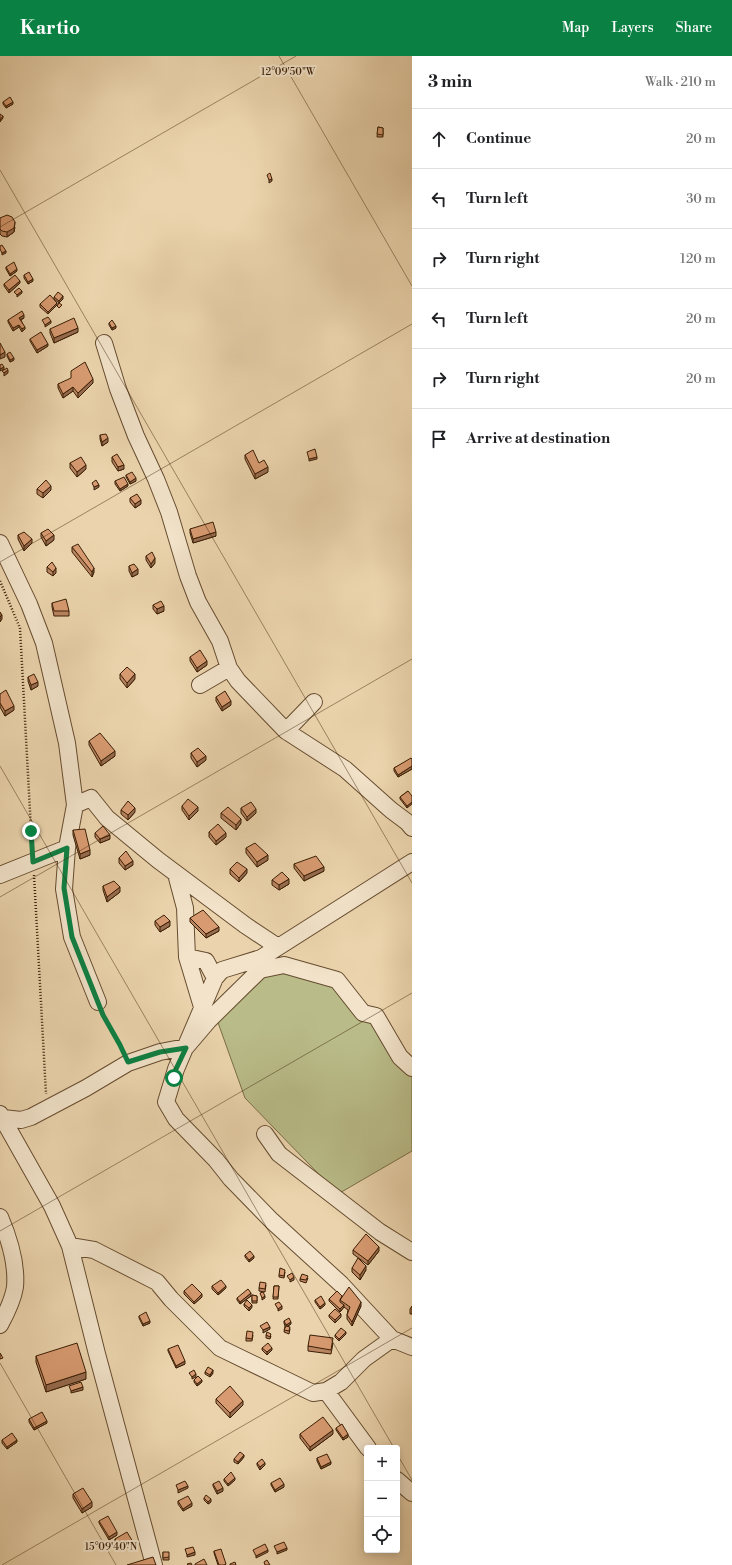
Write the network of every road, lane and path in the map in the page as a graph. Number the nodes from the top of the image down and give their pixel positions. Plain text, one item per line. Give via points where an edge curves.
1 (104, 343) dead end
2 (0, 543) edge
3 (0, 581) edge
4 (229, 668) junction
5 (200, 685) dead end
6 (314, 702) dead end
7 (286, 731) junction
8 (71, 773) junction
9 (91, 798) junction
10 (75, 805) junction
11 (412, 828) edge
12 (67, 848) junction
13 (33, 862) junction
14 (412, 862) edge
15 (176, 874) junction
16 (0, 875) edge
17 (278, 947) junction
18 (187, 957) junction
19 (215, 978) junction
20 (98, 1002) joint
21 (202, 1007) junction
22 (186, 1048) junction
23 (128, 1062) junction
24 (412, 1068) edge
25 (47, 1109) junction
26 (1, 1117) edge
27 (266, 1134) dead end
28 (0, 1217) edge
29 (70, 1246) junction
30 (412, 1252) edge
31 (0, 1325) edge
32 (392, 1338) junction
33 (412, 1347) edge
34 (326, 1392) junction
35 (366, 1445) edge
36 (398, 1481) edge
37 (412, 1493) edge
38 (154, 1565) edge

1 - 4 street via 136,436 169,512 198,602 220,641
2 - 8 street via 44,643 67,743
3 - 13 path via 20,628
4 - 5 street
4 - 7 street
6 - 7 street
7 - 11 street via 345,769
8 - 9 street
8 - 10 street
9 - 10 street
9 - 15 street via 107,818
10 - 12 street
12 - 13 street
12 - 20 street via 64,888 72,937
13 - 16 street
13 - 25 path
14 - 17 street
15 - 17 street
15 - 18 street via 185,908
17 - 19 street via 261,958 222,970
18 - 19 street via 206,962
18 - 21 street
19 - 21 street
20 - 23 path
21 - 22 street
22 - 23 street via 160,1052
22 - 24 street via 209,1020 260,970 284,965 337,980 363,1013 376,1016 400,1057
22 - 32 street via 176,1069 166,1102 176,1119 272,1221 341,1284
23 - 25 street
25 - 26 street via 21,1120
26 - 29 street via 52,1206
27 - 30 street via 279,1154 380,1232
28 - 31 street via 6,1229 15,1272 15,1288
29 - 34 street via 94,1250 157,1282 170,1299 220,1348 313,1393
29 - 38 street
32 - 33 street
32 - 34 street
34 - 35 street
36 - 37 street

